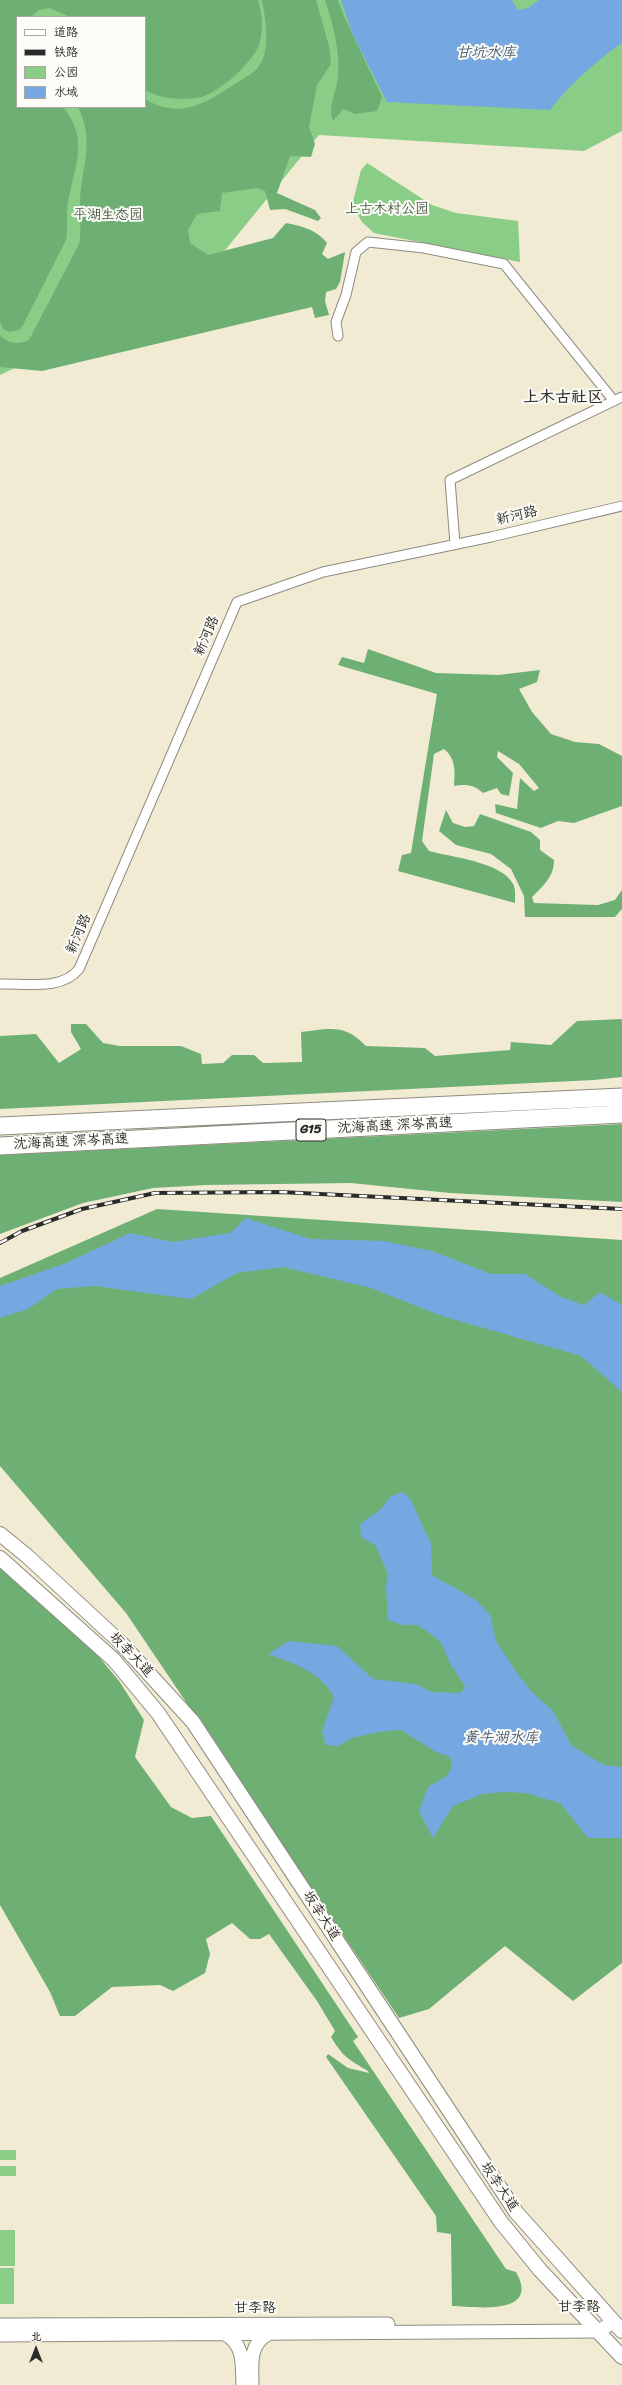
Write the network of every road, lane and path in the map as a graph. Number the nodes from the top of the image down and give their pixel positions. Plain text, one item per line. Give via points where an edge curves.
1 (338, 336) dead end
2 (618, 399) edge
3 (622, 506) edge
4 (455, 544) junction
5 (0, 984) edge
6 (622, 1090) edge
7 (622, 1097) edge
8 (482, 1103) junction
9 (622, 1114) edge
10 (0, 1126) edge
11 (0, 1146) edge
12 (0, 1534) edge
13 (0, 1558) edge
14 (0, 2325) edge
15 (594, 2327) junction
16 (618, 2327) edge
17 (225, 2334) junction
18 (268, 2334) junction
19 (0, 2335) edge
20 (622, 2356) edge
21 (243, 2385) edge
22 (252, 2385) edge

1 - 2 street via 336,322 346,295 356,252 368,242 424,248 504,264
2 - 4 street via 450,480
3 - 4 street, 新河路
4 - 5 street, 新河路 via 323,572 237,602 79,969 71,978 59,982
6 - 8 highway
7 - 8 highway, 沈海高速 深岑高速 / G15
8 - 10 highway, 沈海高速 深岑高速 / G15
9 - 11 highway, 沈海高速 深岑高速 / G15
12 - 16 main road, 坂李大道 via 121,1643 193,1722 516,2212
13 - 15 main road, 坂李大道 via 114,1660 158,1713 501,2222 540,2270
14 - 15 main road, 甘李路
15 - 16 main road, 甘李路
15 - 18 main road, 甘李路
15 - 20 main road, 坂李大道
17 - 18 main road, 甘李路
17 - 19 main road, 甘李路
17 - 21 main road via 236,2342 241,2353
18 - 22 main road via 254,2346

